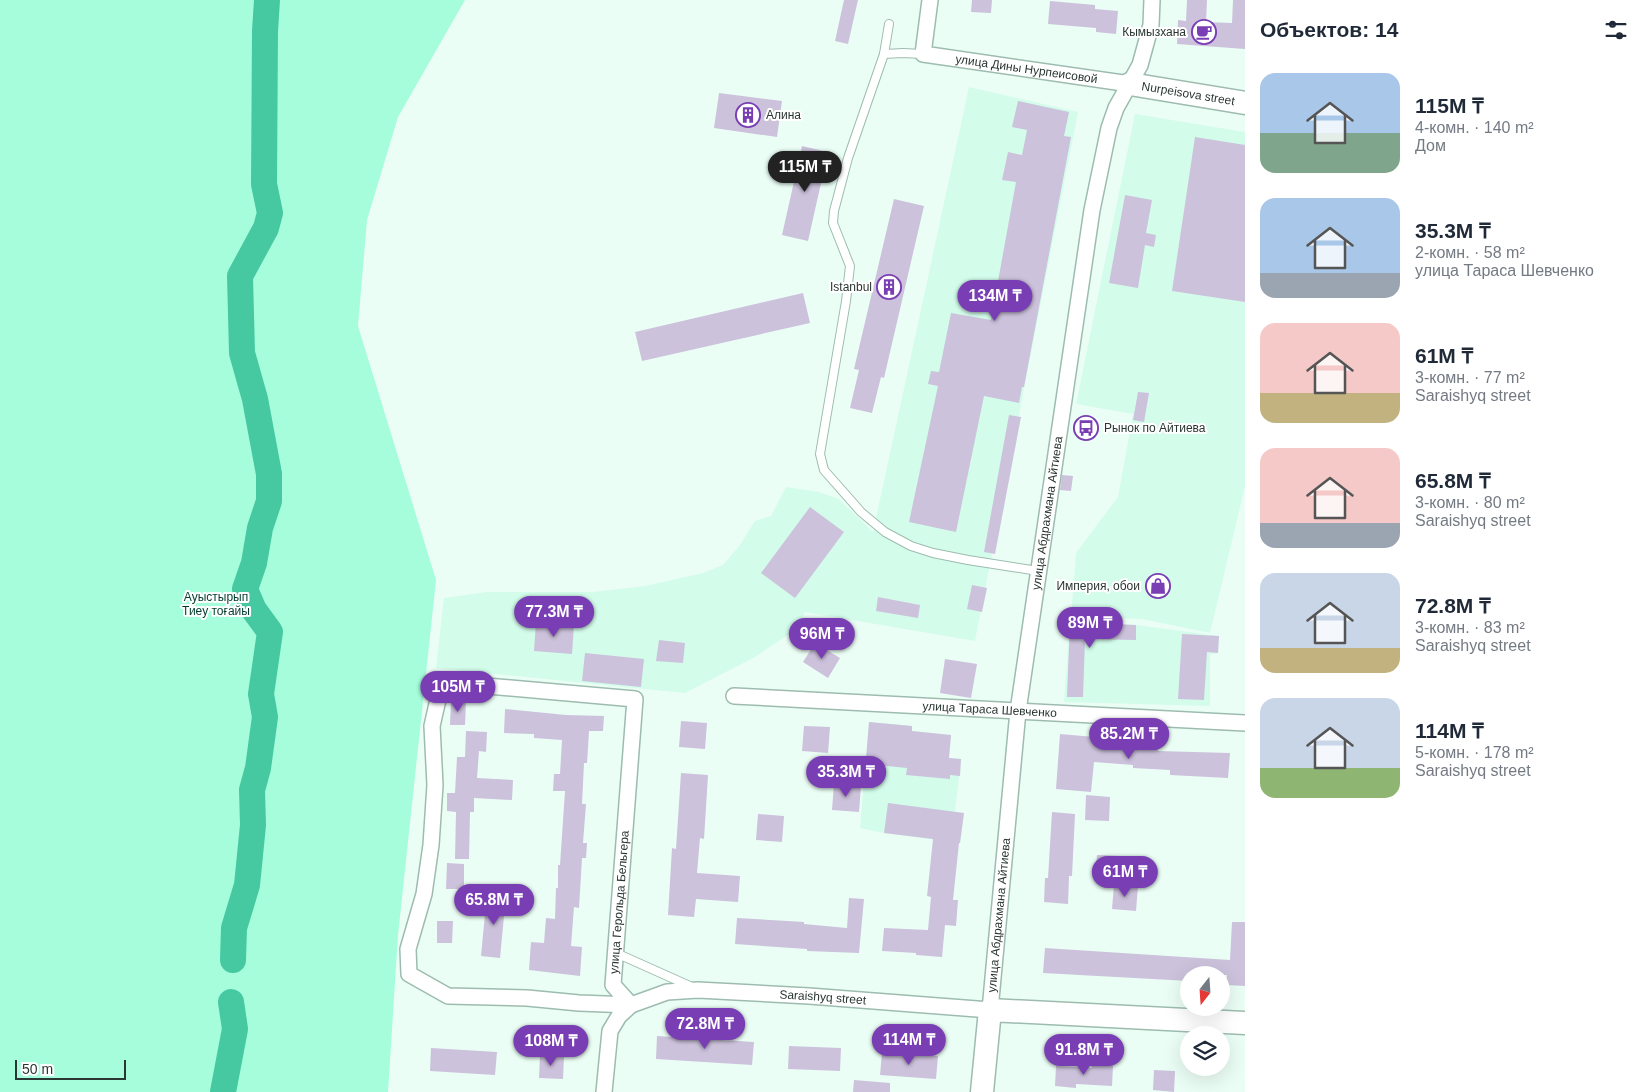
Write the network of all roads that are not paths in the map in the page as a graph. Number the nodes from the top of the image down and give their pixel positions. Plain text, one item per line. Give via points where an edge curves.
1 (930, 0) edge
2 (1152, 0) edge
3 (889, 24) dead end
4 (884, 54) junction
5 (923, 54) junction
6 (1130, 84) junction
7 (1245, 103) edge
8 (1038, 571) junction
9 (734, 696) dead end
10 (1018, 712) junction
11 (1245, 723) edge
12 (616, 953) junction
13 (409, 974) joint
14 (698, 990) junction
15 (631, 1005) junction
16 (990, 1010) junction
17 (1245, 1023) edge
18 (604, 1092) edge
19 (982, 1092) edge

1 - 5 street
2 - 6 street, улица Абдрахмана Айтиева via 1151,25 1140,65
3 - 4 lane
4 - 5 lane
4 - 8 lane via 848,158 834,211 833,223 850,266 820,454 824,470 861,512 885,532 911,546 968,560
5 - 6 street, улица Дины Нурпеисовой
6 - 7 street, Nurpeisova street
6 - 8 street, улица Абдрахмана Айтиева via 1109,128 1092,210
8 - 10 street, улица Абдрахмана Айтиева
9 - 10 street, улица Тараса Шевченко
10 - 11 street, улица Тараса Шевченко
10 - 16 street, улица Абдрахмана Айтиева
12 - 13 street, улица Герольда Бельгера via 635,699 442,682 432,726 435,785 431,844 424,894 408,949
12 - 14 lane
12 - 15 street, улица Герольда Бельгера via 613,985
13 - 15 street, Saraishyq street via 448,996
14 - 15 street, Saraishyq street via 667,992
14 - 16 street, Saraishyq street
15 - 18 street via 610,1031
16 - 17 street, Saraishyq street
16 - 19 street

